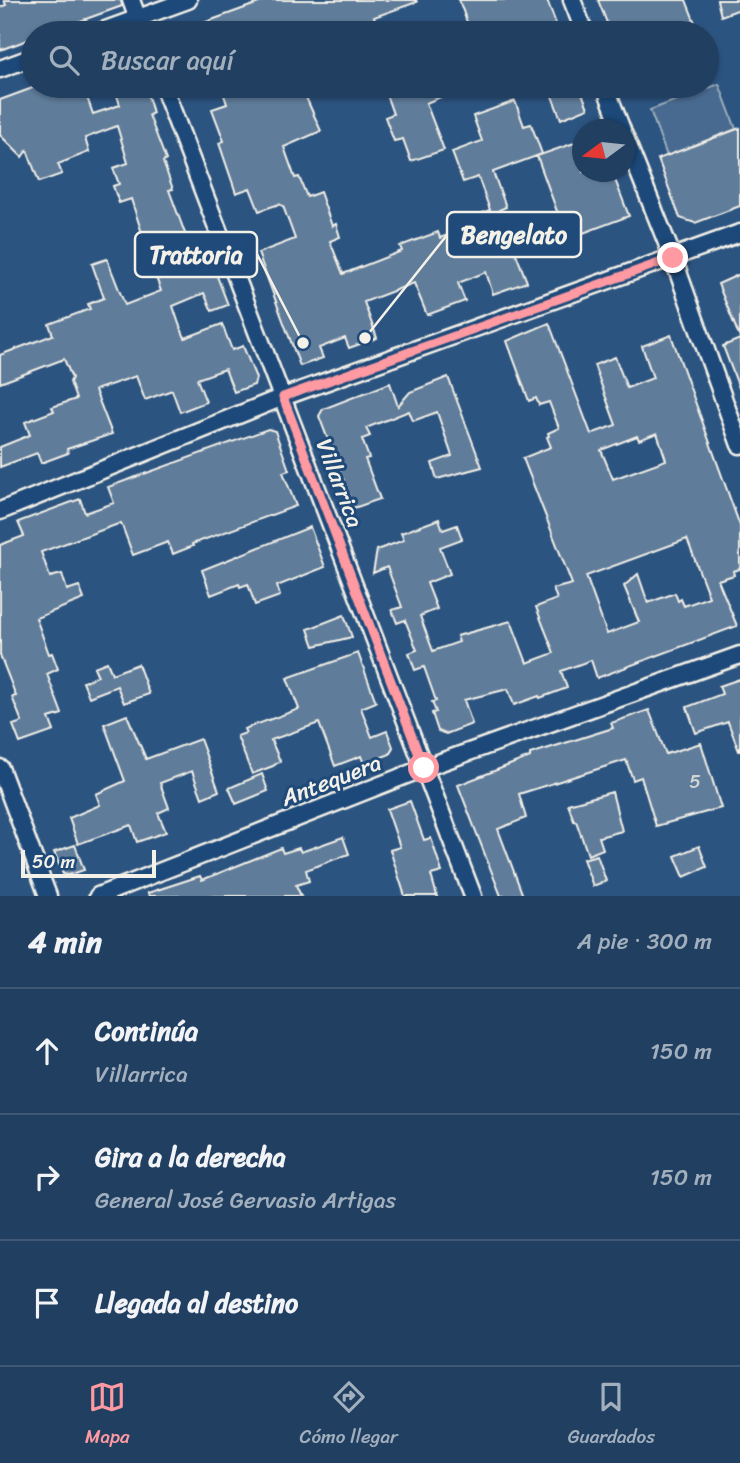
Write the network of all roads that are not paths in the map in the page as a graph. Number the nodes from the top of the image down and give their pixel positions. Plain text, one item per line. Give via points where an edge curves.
1 (131, 0) edge
2 (188, 0) edge
3 (572, 0) edge
4 (138, 21) edge
5 (149, 21) edge
6 (580, 21) edge
7 (21, 61) edge
8 (0, 69) edge
9 (168, 98) edge
10 (610, 98) edge
11 (618, 119) edge
12 (635, 161) edge
13 (740, 233) edge
14 (673, 258) junction
15 (283, 397) junction
16 (740, 445) edge
17 (0, 511) edge
18 (740, 655) edge
19 (0, 768) edge
20 (424, 768) junction
21 (48, 896) edge
22 (98, 896) edge
23 (473, 896) edge

1 - 4 street
2 - 5 street
3 - 6 street
7 - 8 street
9 - 15 street, Villarrica
10 - 11 street
12 - 14 street
13 - 14 street
14 - 15 street
14 - 16 street
15 - 17 street
15 - 20 street, Villarrica
18 - 20 street, Antequera
19 - 21 street
20 - 22 street, Antequera
20 - 23 street, Villarrica

